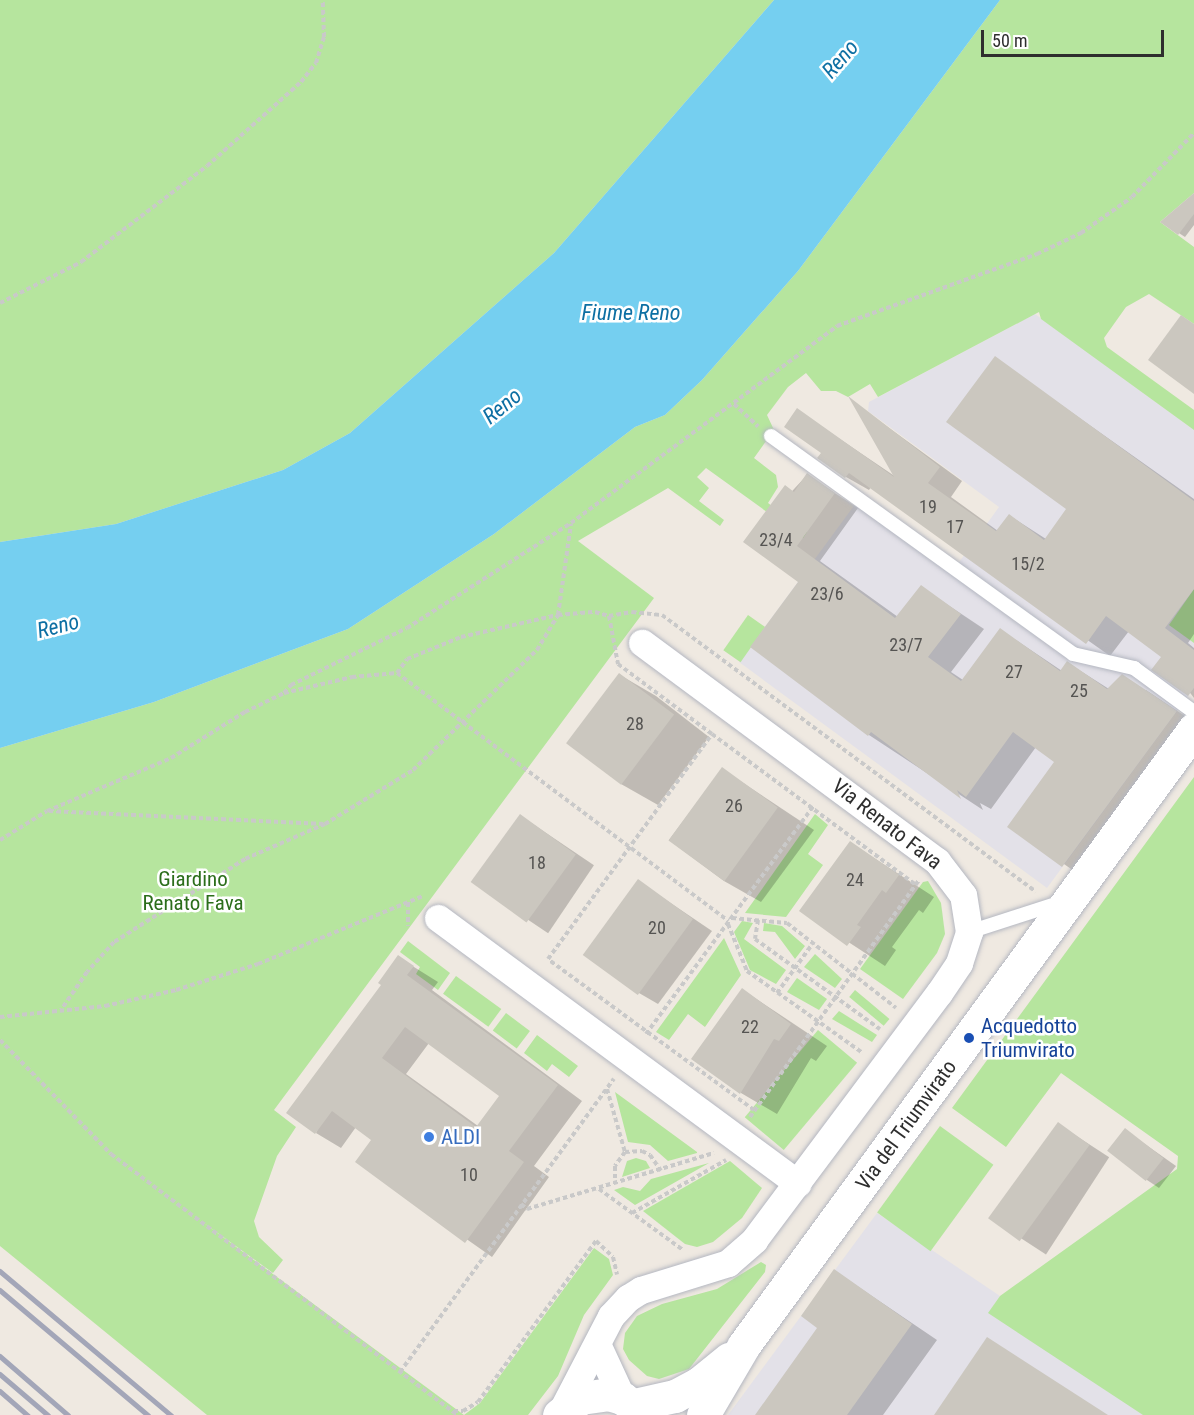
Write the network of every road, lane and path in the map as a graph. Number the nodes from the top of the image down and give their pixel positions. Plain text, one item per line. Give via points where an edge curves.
1 (324, 0) edge
2 (1194, 133) edge
3 (0, 303) edge
4 (734, 404) junction
5 (771, 436) joint
6 (571, 524) junction
7 (558, 615) junction
8 (609, 616) junction
9 (642, 643) dead end
10 (397, 673) junction
11 (284, 693) junction
12 (1194, 712) edge
13 (461, 721) junction
14 (1194, 729) edge
15 (712, 734) junction
16 (832, 782) junction
17 (812, 807) junction
18 (47, 811) junction
19 (325, 824) junction
20 (0, 840) edge
21 (630, 848) junction
22 (937, 861) junction
23 (915, 884) junction
24 (426, 894) dead end
25 (1055, 898) junction
26 (408, 902) junction
27 (438, 918) dead end
28 (758, 920) junction
29 (730, 921) junction
30 (408, 926) dead end
31 (969, 932) junction
32 (813, 943) junction
33 (795, 968) junction
34 (852, 974) junction
35 (777, 993) junction
36 (835, 997) junction
37 (61, 1010) junction
38 (901, 1013) dead end
39 (0, 1017) edge
40 (817, 1022) junction
41 (647, 1033) junction
42 (0, 1040) edge
43 (869, 1057) dead end
44 (628, 1058) junction
45 (607, 1088) junction
46 (754, 1110) junction
47 (730, 1143) junction
48 (625, 1152) junction
49 (661, 1171) junction
50 (798, 1183) junction
51 (615, 1184) junction
52 (599, 1189) junction
53 (521, 1204) junction
54 (632, 1213) junction
55 (596, 1241) dead end
56 (689, 1253) dead end
57 (744, 1345) junction
58 (598, 1346) junction
59 (400, 1372) junction
60 (634, 1406) edge
61 (453, 1411) junction
62 (560, 1414) edge
63 (457, 1415) edge
64 (703, 1415) edge

1 - 3 path via 324,38 316,63 301,82 207,166 81,262
2 - 4 path via 1132,197 1081,233 1037,254 837,326
4 - 5 path
4 - 6 path
5 - 12 lane via 1073,654 1134,668
6 - 7 path
6 - 11 path via 407,628 291,685
7 - 8 path via 595,612
7 - 10 path via 461,637 407,659
7 - 13 path via 537,650
8 - 15 path via 618,664
8 - 25 path via 632,612 662,615
9 - 16 street, Via Renato Fava
10 - 11 path via 352,677
10 - 13 path
11 - 18 path via 171,758
13 - 19 path via 413,770
13 - 21 path
14 - 25 main road, Via del Triumvirato
15 - 17 path
15 - 21 path
16 - 17 path
16 - 22 street, Via Renato Fava
17 - 23 path
17 - 29 path
18 - 19 path
18 - 20 path
19 - 37 path via 245,859 114,942
21 - 29 path
21 - 41 path via 548,959
22 - 23 path
22 - 31 street, Via Renato Fava via 963,895
23 - 34 path
24 - 26 path
25 - 31 lane
25 - 57 main road, Via del Triumvirato
26 - 30 path
26 - 37 path via 258,964 176,990 105,1006
27 - 44 street
28 - 29 path
28 - 32 path via 787,923
28 - 33 path via 755,939
29 - 35 path via 747,971
29 - 41 path
31 - 50 street, Via Renato Fava via 959,963 939,993
32 - 33 path
32 - 34 path
33 - 35 path
33 - 36 path
34 - 36 path
34 - 38 path
35 - 40 path
36 - 40 path
37 - 39 path
40 - 43 path
40 - 46 path
41 - 44 path
41 - 46 path
42 - 59 path via 111,1154
44 - 45 path
44 - 47 street
45 - 48 path
45 - 53 path
46 - 47 path
47 - 49 path
47 - 50 street
47 - 54 path via 734,1156
48 - 49 path via 642,1151 650,1155
48 - 51 path via 615,1166
49 - 51 path
50 - 58 street, Via Renato Fava via 754,1240 728,1263 627,1298 611,1316
51 - 52 path
52 - 53 path via 527,1209
52 - 54 path
53 - 59 path
54 - 56 path
55 - 61 path via 478,1402 463,1411
57 - 60 main road, Via del Triumvirato via 713,1374 686,1391
57 - 64 main road, Via del Triumvirato
58 - 60 street
58 - 62 street, Via Renato Fava
59 - 61 path
60 - 62 main road via 594,1394 580,1398
61 - 63 path

